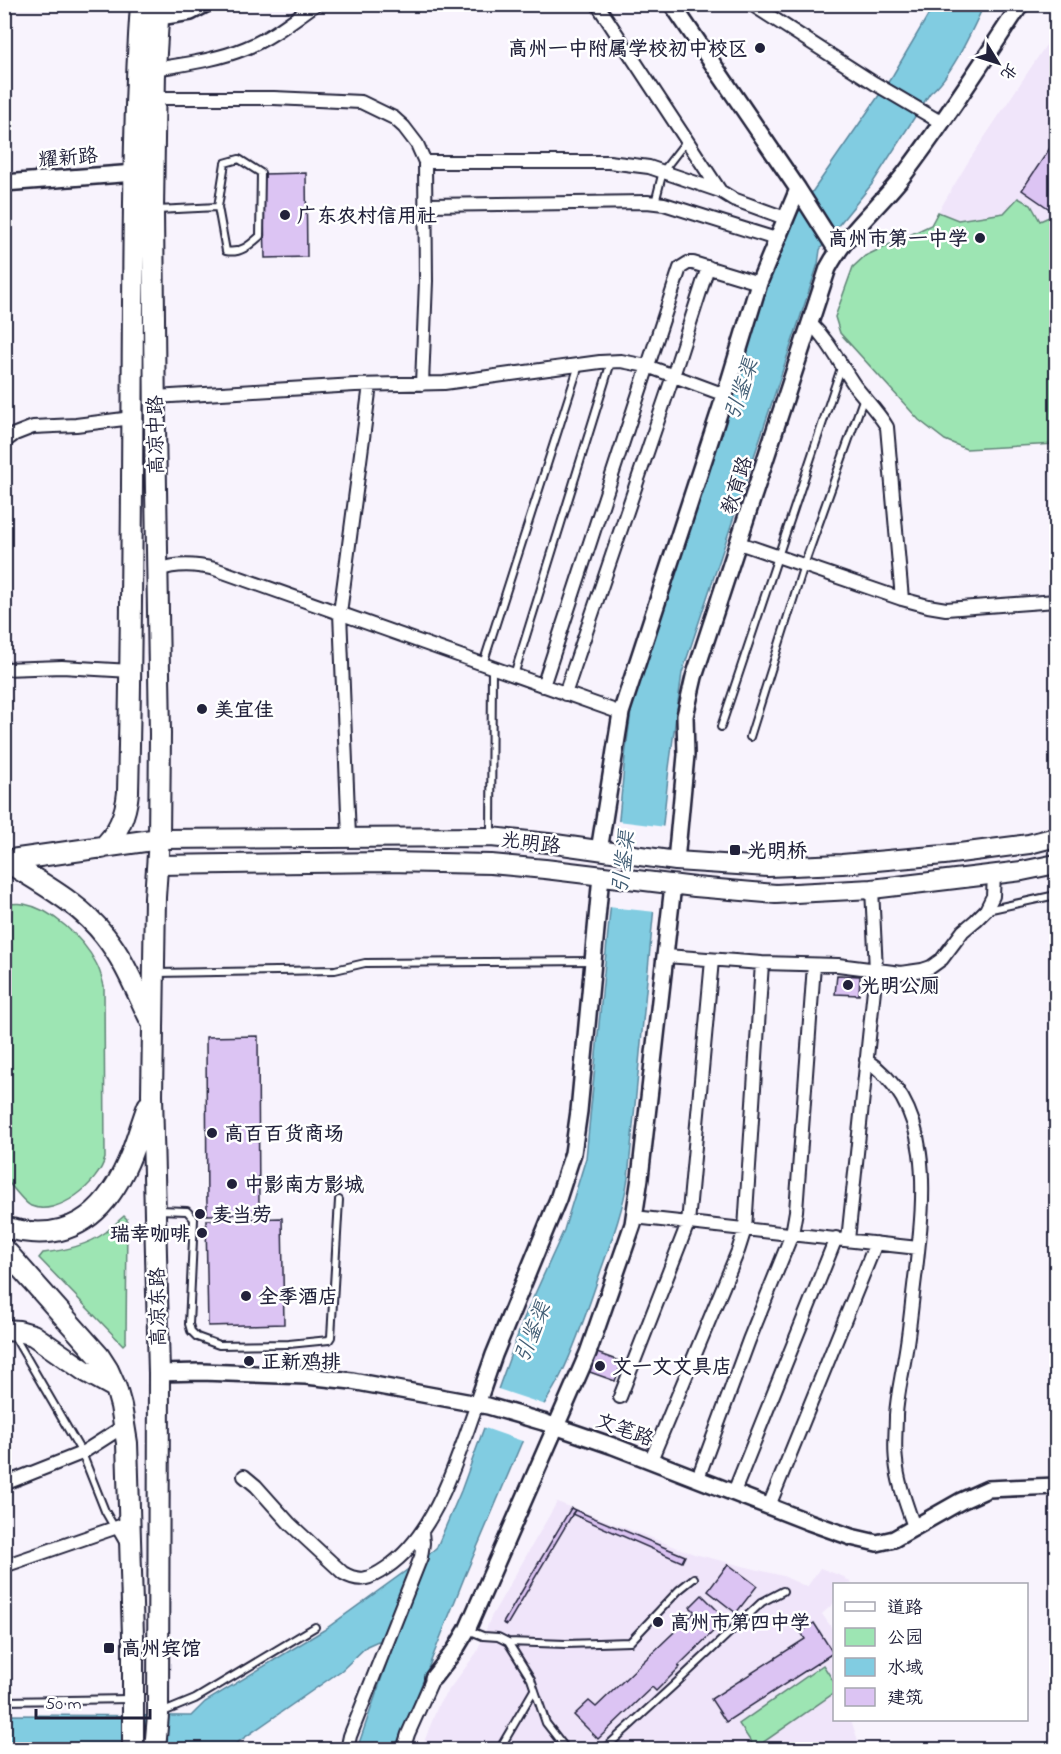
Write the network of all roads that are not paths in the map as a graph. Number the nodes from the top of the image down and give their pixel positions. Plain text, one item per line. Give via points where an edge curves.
1 (141, 4) edge
2 (206, 4) edge
3 (316, 4) edge
4 (597, 4) edge
5 (672, 4) edge
6 (751, 4) edge
7 (1021, 4) edge
8 (159, 11) edge
9 (155, 69) junction
10 (155, 98) junction
11 (942, 123) junction
12 (687, 139) junction
13 (425, 162) junction
14 (663, 171) junction
15 (135, 173) junction
16 (4, 183) edge
17 (720, 191) junction
18 (802, 194) junction
19 (655, 203) junction
20 (427, 205) junction
21 (218, 207) junction
22 (153, 210) junction
23 (785, 218) junction
24 (776, 239) junction
25 (834, 246) junction
26 (708, 267) junction
27 (759, 283) junction
28 (810, 324) junction
29 (611, 361) junction
30 (842, 364) junction
31 (579, 365) junction
32 (647, 366) junction
33 (673, 376) junction
34 (422, 384) junction
35 (370, 385) junction
36 (724, 394) junction
37 (864, 396) junction
38 (155, 397) junction
39 (132, 418) junction
40 (4, 441) edge
41 (739, 543) junction
42 (777, 556) junction
43 (804, 565) junction
44 (158, 570) junction
45 (902, 599) junction
46 (1056, 601) edge
47 (340, 613) junction
48 (132, 630) junction
49 (158, 630) junction
50 (488, 666) junction
51 (4, 669) edge
52 (131, 670) junction
53 (513, 675) junction
54 (543, 686) junction
55 (565, 694) junction
56 (621, 713) junction
57 (721, 727) dead end
58 (750, 737) dead end
59 (278, 837) junction
60 (349, 837) junction
61 (491, 837) junction
62 (1056, 837) edge
63 (159, 839) junction
64 (102, 848) junction
65 (607, 852) junction
66 (5, 861) edge
67 (671, 861) junction
68 (276, 863) junction
69 (1056, 864) edge
70 (157, 865) junction
71 (994, 874) junction
72 (607, 876) junction
73 (669, 885) junction
74 (872, 889) junction
75 (1056, 895) edge
76 (986, 910) junction
77 (666, 956) junction
78 (712, 960) junction
79 (592, 961) junction
80 (762, 963) junction
81 (814, 965) junction
82 (876, 970) junction
83 (154, 974) junction
84 (153, 1023) junction
85 (866, 1060) junction
86 (152, 1095) junction
87 (339, 1200) dead end
88 (155, 1210) junction
89 (634, 1217) junction
90 (688, 1222) junction
91 (4, 1227) edge
92 (745, 1229) junction
93 (792, 1234) junction
94 (842, 1239) junction
95 (876, 1243) junction
96 (918, 1248) junction
97 (4, 1249) edge
98 (8, 1330) edge
99 (159, 1373) junction
100 (116, 1388) junction
101 (620, 1397) dead end
102 (482, 1405) junction
103 (549, 1424) junction
104 (124, 1426) junction
105 (82, 1453) junction
106 (651, 1460) junction
107 (244, 1476) dead end
108 (698, 1478) junction
109 (4, 1484) edge
110 (1056, 1486) edge
111 (734, 1492) junction
112 (769, 1506) junction
113 (121, 1525) junction
114 (914, 1527) junction
115 (422, 1532) junction
116 (4, 1566) edge
117 (694, 1578) dead end
118 (783, 1591) dead end
119 (315, 1627) dead end
120 (467, 1630) junction
121 (508, 1642) junction
122 (433, 1678) joint
123 (534, 1690) junction
124 (133, 1699) junction
125 (4, 1701) edge
126 (158, 1714) junction
127 (155, 1743) edge
128 (133, 1744) edge
129 (347, 1749) edge
130 (403, 1749) edge
131 (499, 1749) edge
132 (567, 1749) edge
133 (603, 1749) edge

1 - 15 main road, 高凉中路
2 - 8 street via 191,12
3 - 9 street via 245,49
4 - 12 street
5 - 18 street
6 - 11 street
7 - 11 street, 教育路
8 - 9 main road, 高凉中路
9 - 10 main road, 高凉中路
10 - 13 street via 361,102 394,117 417,144
10 - 22 main road, 高凉中路
11 - 25 street, 教育路 via 906,173
12 - 14 lane
12 - 17 street
13 - 14 street via 609,162
13 - 20 street
14 - 17 street
14 - 19 lane
15 - 16 street, 耀新路
15 - 39 main road, 高凉中路
17 - 23 street
18 - 23 street
18 - 25 street
19 - 20 street
19 - 24 street
20 - 34 street
21 - 21 lane via 226,251 234,253 249,246 260,236 261,173 240,159 225,163
21 - 22 lane
22 - 38 main road, 高凉中路
23 - 24 street
24 - 27 street
25 - 28 street, 教育路
26 - 27 street
26 - 32 street via 688,263 680,268
26 - 33 street
27 - 36 street
28 - 30 street via 824,336
28 - 41 street, 教育路
29 - 31 street
29 - 32 street
29 - 53 lane
30 - 37 street
30 - 42 lane
31 - 34 street
31 - 50 lane
32 - 33 street
32 - 54 street
33 - 36 street
33 - 55 street
34 - 35 street
35 - 38 street
35 - 47 street
36 - 56 street
37 - 43 lane
37 - 45 street via 881,417 889,437
38 - 44 main road, 高凉中路
39 - 40 street via 33,427
39 - 48 main road, 高凉中路
41 - 42 street
41 - 67 street, 教育路 via 687,704 686,755
42 - 43 street
42 - 57 lane
43 - 45 street
43 - 58 lane
44 - 47 street via 199,565
44 - 49 main road, 高凉中路
45 - 46 street via 946,609
47 - 50 street
47 - 60 street
48 - 49 main road
48 - 52 main road, 高凉中路
49 - 63 main road, 高凉中路
50 - 53 street
50 - 61 lane
51 - 52 street
52 - 64 main road, 高凉中路 via 127,804 113,836
53 - 54 street
54 - 55 street
55 - 56 street
56 - 65 street
59 - 60 main road, 光明路
59 - 63 main road, 光明路
59 - 68 main road
60 - 61 main road, 光明路
61 - 65 main road, 光明路
62 - 67 main road, 光明路 via 1019,846 842,864 768,867
63 - 64 main road, 光明路
63 - 70 main road, 高凉中路
64 - 66 main road, 光明路
65 - 67 main road, 光明路
66 - 84 main road via 67,900 97,925 123,964
68 - 70 main road, 光明路
68 - 72 main road, 光明路 via 491,864
69 - 71 main road, 光明路
70 - 83 main road, 高凉东路
71 - 74 main road, 光明路
71 - 76 street via 993,896
72 - 73 main road, 光明路
72 - 79 street
73 - 74 main road, 光明路 via 776,894
73 - 77 street
74 - 82 street
75 - 76 lane
76 - 82 street via 931,967 901,973
77 - 78 street
77 - 89 street
78 - 80 street
78 - 90 street
79 - 83 lane via 365,963 335,970
79 - 102 street via 579,1111 570,1163 494,1355
80 - 81 street
80 - 92 street
81 - 82 street
81 - 93 street
82 - 85 street
83 - 84 main road, 高凉东路
84 - 86 main road, 高凉东路
85 - 94 street
85 - 96 street via 885,1075 912,1117 922,1166
86 - 88 main road, 高凉东路
86 - 91 main road via 128,1161 108,1199 92,1215 52,1232
87 - 88 lane via 331,1337 289,1344 219,1345 191,1331 194,1219 187,1211
88 - 99 main road, 高凉东路
89 - 90 street
89 - 103 street via 588,1353
90 - 92 street
90 - 101 street
92 - 93 street
92 - 106 street
93 - 94 street
93 - 108 street
94 - 95 street
94 - 111 street
95 - 96 street
95 - 112 street
96 - 114 street via 896,1413 896,1461
97 - 100 main road via 84,1338 104,1363
98 - 100 main road via 39,1338
98 - 105 lane
99 - 102 street, 文笔路 via 306,1376
99 - 126 main road, 高凉东路
100 - 104 main road
102 - 103 street, 文笔路
102 - 115 street
103 - 106 street, 文笔路
103 - 120 street
104 - 105 street
104 - 113 main road via 128,1452
105 - 109 street
105 - 113 lane via 105,1511
106 - 108 street, 文笔路
107 - 115 street via 290,1524 351,1578 365,1579 394,1563
108 - 111 street, 文笔路
110 - 114 street, 文笔路 via 988,1489
111 - 112 street, 文笔路
112 - 114 street, 文笔路 via 877,1543 894,1539
113 - 116 street
113 - 124 main road via 130,1555
115 - 129 street via 421,1557
117 - 121 lane via 630,1642
118 - 133 lane via 762,1602
119 - 126 lane via 195,1699
120 - 121 lane
120 - 122 street
121 - 123 lane
122 - 130 street
123 - 131 lane
123 - 132 lane via 546,1723
124 - 125 lane
124 - 128 main road
126 - 127 main road, 高凉东路
127 - 128 main road

